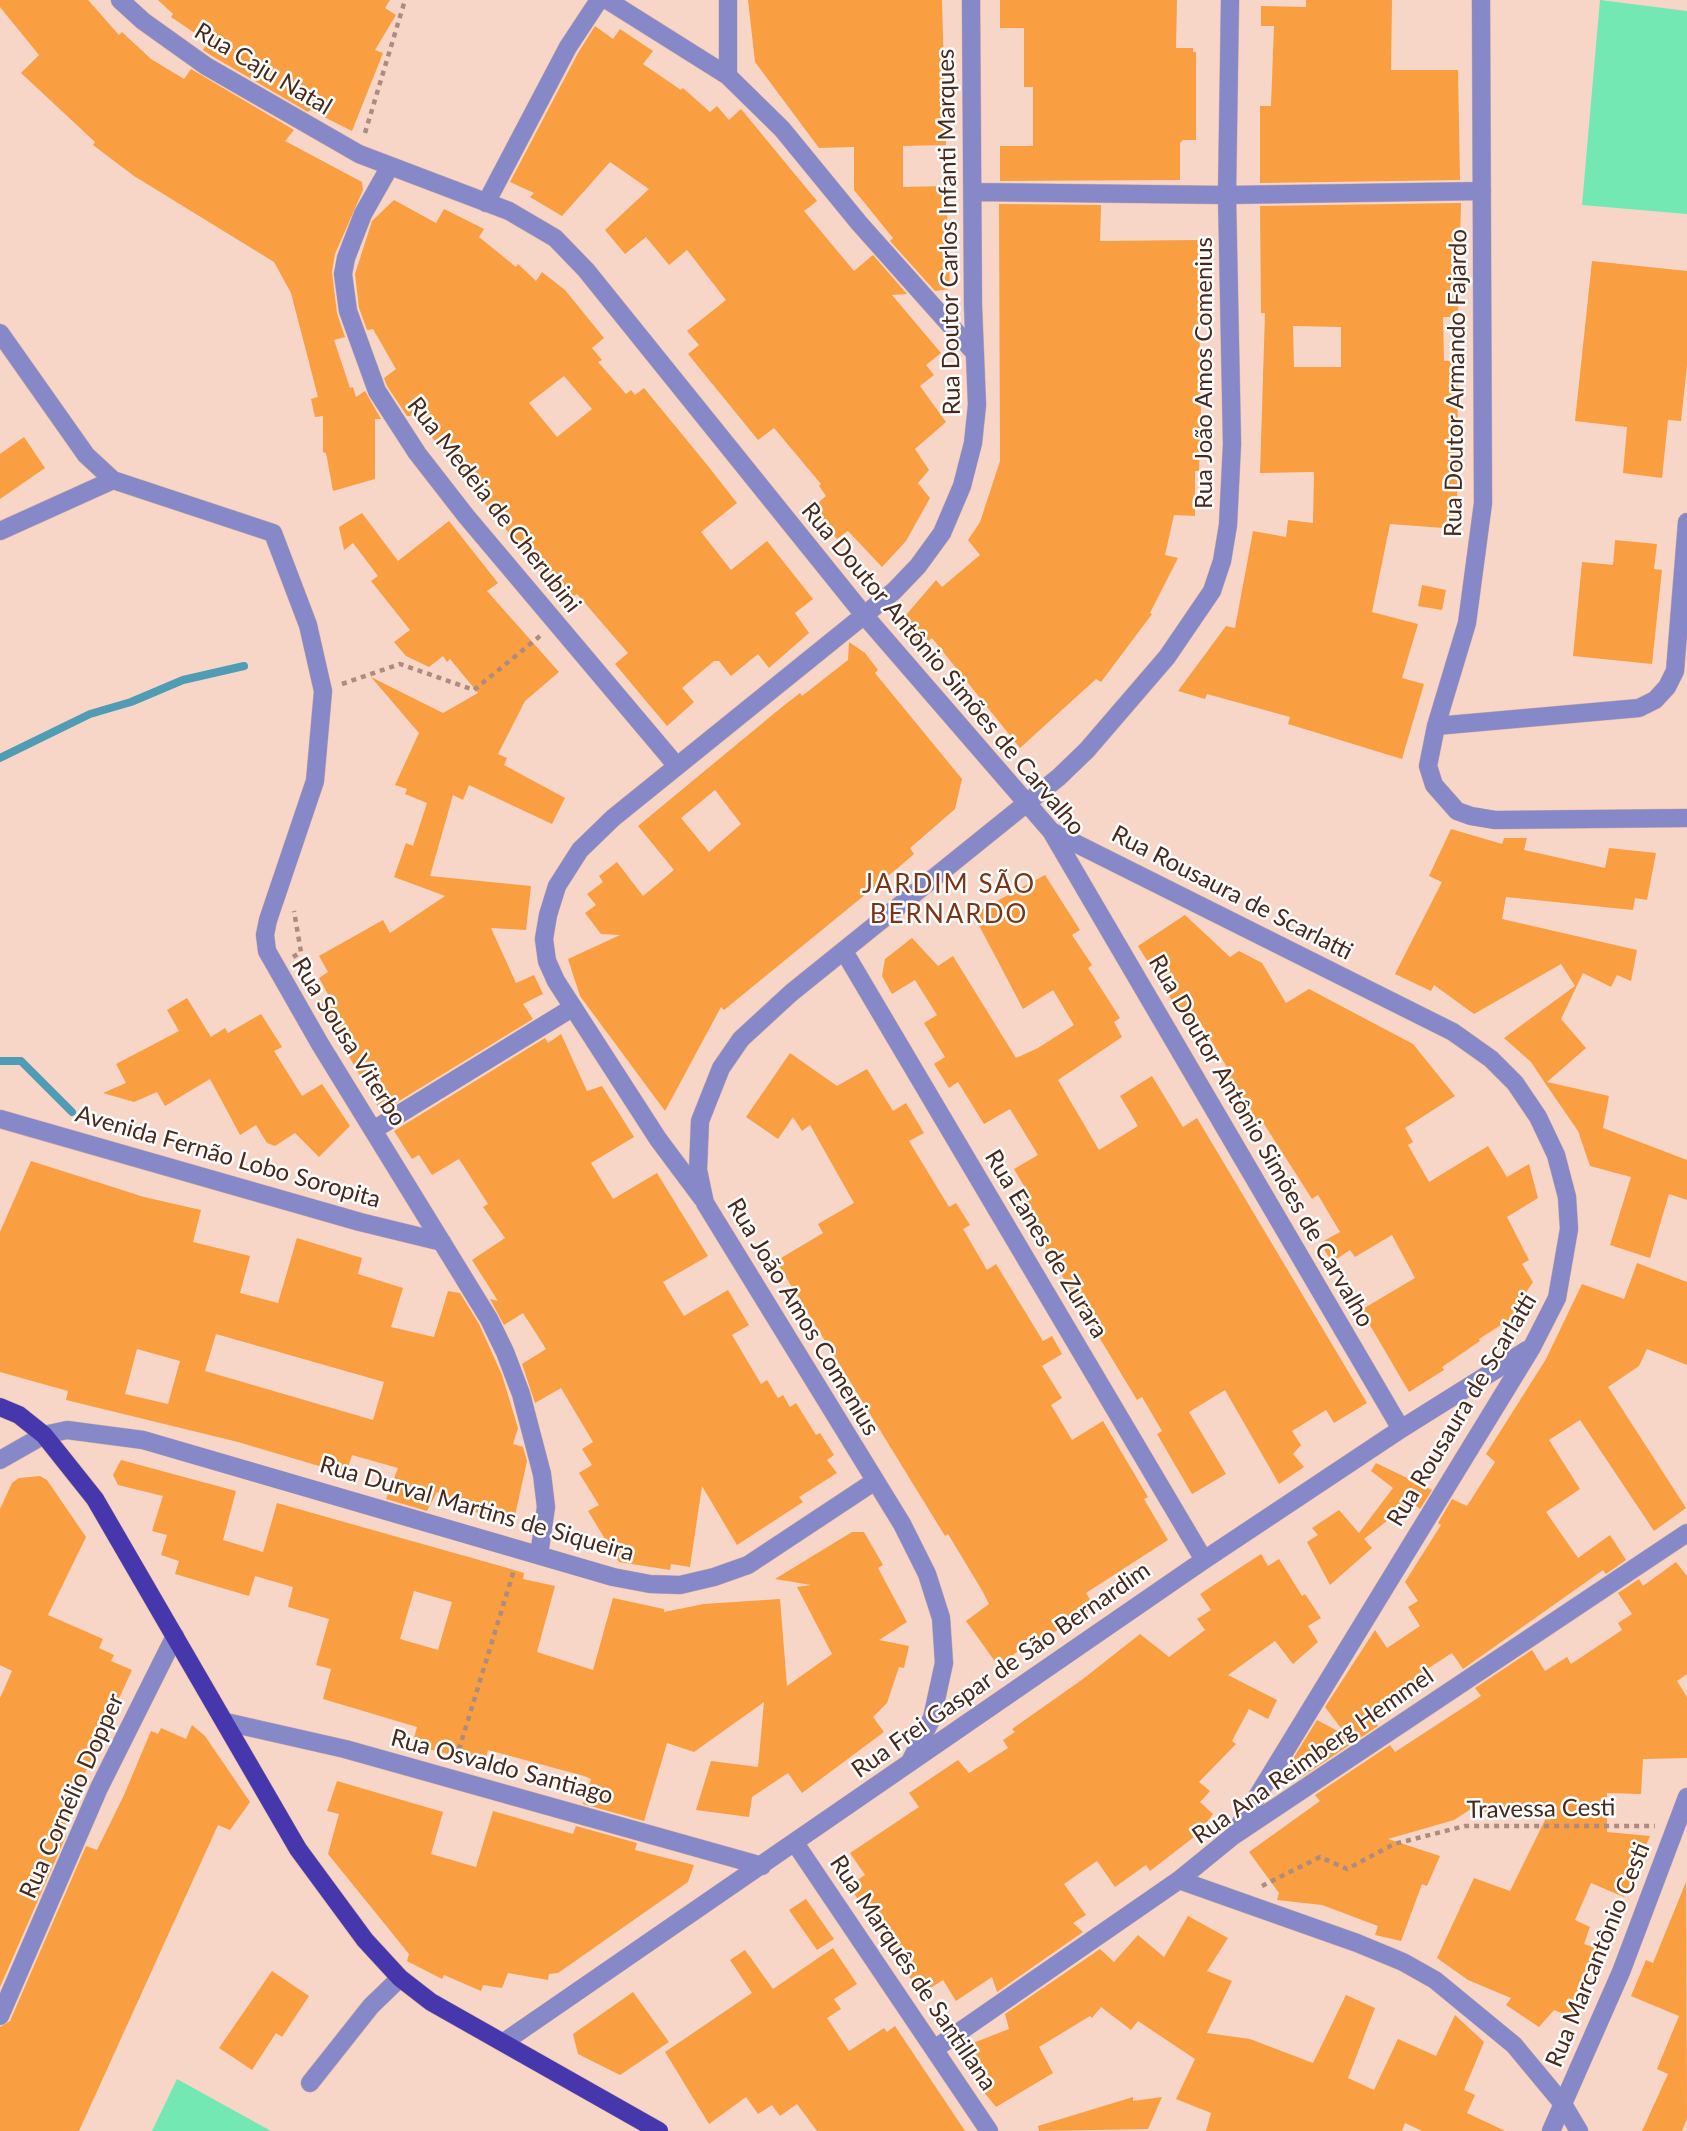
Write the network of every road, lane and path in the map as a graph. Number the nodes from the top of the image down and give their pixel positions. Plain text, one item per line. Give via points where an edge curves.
1 (120, 0) edge
2 (405, 0) edge
3 (600, 0) edge
4 (607, 0) edge
5 (729, 0) edge
6 (971, 0) edge
7 (1230, 0) edge
8 (1481, 0) edge
9 (728, 76) junction
10 (359, 154) junction
11 (390, 168) junction
12 (1482, 191) junction
13 (974, 192) junction
14 (1227, 195) junction
15 (486, 204) junction
16 (0, 333) edge
17 (974, 352) junction
18 (113, 481) junction
19 (1687, 522) edge
20 (0, 531) edge
21 (864, 615) junction
22 (555, 624) junction
23 (323, 691) junction
24 (1436, 726) junction
25 (676, 765) junction
26 (1028, 803) junction
27 (1687, 818) edge
28 (1051, 831) junction
29 (845, 953) junction
30 (572, 1007) junction
31 (0, 1119) edge
32 (374, 1129) junction
33 (705, 1203) junction
34 (442, 1242) junction
35 (1532, 1347) junction
36 (0, 1407) edge
37 (1401, 1429) junction
38 (44, 1435) junction
39 (0, 1461) edge
40 (875, 1481) junction
41 (1687, 1533) edge
42 (520, 1549) junction
43 (539, 1555) junction
44 (1204, 1560) junction
45 (175, 1636) junction
46 (226, 1723) junction
47 (911, 1760) junction
48 (450, 1778) junction
49 (1687, 1797) edge
50 (1676, 1826) junction
51 (1233, 1836) junction
52 (795, 1843) junction
53 (762, 1866) junction
54 (1179, 1880) junction
55 (1256, 1887) dead end
56 (400, 1978) junction
57 (0, 2016) edge
58 (505, 2042) junction
59 (936, 2048) junction
60 (310, 2083) dead end
61 (1563, 2104) junction
62 (659, 2131) edge
63 (989, 2131) edge
64 (1551, 2131) edge
65 (1579, 2131) edge

1 - 10 street, Rua Caju Natal via 206,66
2 - 10 path
3 - 15 street via 568,47
4 - 9 street
5 - 9 street
6 - 13 street, Rua Doutor Carlos Infanti Marques
7 - 14 street, Rua João Amos Comenius
8 - 12 street, Rua Doutor Armando Fajardo
9 - 17 street via 782,129
10 - 11 street, Rua Caju Natal
11 - 15 street, Rua Doutor Antônio Simões de Carvalho
11 - 22 street, Rua Medeia de Cherubini via 363,214 343,274 348,311 363,356 377,391 417,453
12 - 14 street
12 - 24 street, Rua Doutor Armando Fajardo via 1483,503 1467,624
13 - 14 street
13 - 17 street, Rua Doutor Carlos Infanti Marques
14 - 26 street, Rua João Amos Comenius via 1232,444 1222,561 1212,591 1167,657 1087,750
15 - 21 street, Rua Doutor Antônio Simões de Carvalho via 509,211 555,238 586,270
16 - 18 street via 86,455
17 - 21 street, Rua Doutor Carlos Infanti Marques via 977,405 962,486 942,533 918,566
18 - 20 street
18 - 23 street, Rua Sousa Viterbo via 273,533 308,625
19 - 24 street via 1675,671 1655,700 1639,708
21 - 25 street, Rua Doutor Carlos Infanti Marques
21 - 26 street, Rua Doutor Antônio Simões de Carvalho
22 - 23 path via 474,690 400,664
22 - 25 street, Rua Medeia de Cherubini
23 - 32 street, Rua Sousa Viterbo via 316,781 264,935 274,967
24 - 27 street, Rua Doutor Armando Fajardo via 1428,766 1434,785 1457,811 1495,820
25 - 30 street, Rua Doutor Carlos Infanti Marques via 580,850 557,886 544,939 547,961
26 - 28 street, Rua Doutor Antônio Simões de Carvalho
26 - 29 street, Rua João Amos Comenius
28 - 35 street, Rua Rousaura de Scarlatti via 1453,1032 1515,1083 1552,1146 1567,1197 1569,1229 1557,1298
28 - 37 street, Rua Doutor Antônio Simões de Carvalho
29 - 33 street, Rua João Amos Comenius via 763,1017 721,1068 701,1121 698,1170
29 - 44 street, Rua Eanes de Zurara
30 - 32 street
30 - 33 street, Rua Doutor Carlos Infanti Marques
31 - 34 street, Avenida Fernão Lobo Soropita
32 - 34 street, Rua Sousa Viterbo
33 - 40 street, Rua João Amos Comenius
34 - 43 street, Rua Sousa Viterbo via 489,1319 521,1394 540,1463 546,1507
35 - 37 street, Rua Frei Gaspar de São Bernardim
35 - 51 street, Rua Rousaura de Scarlatti
36 - 38 main road
37 - 44 street, Rua Frei Gaspar de São Bernardim
38 - 39 street
38 - 42 street, Rua Durval Martins de Siqueira via 67,1430 143,1440
38 - 45 main road via 95,1500
40 - 43 street, Rua Durval Martins de Siqueira via 767,1553 715,1577 680,1585 613,1577
40 - 47 street, Rua João Amos Comenius via 927,1574 941,1618 944,1663 932,1718
41 - 51 street, Rua Ana Reimberg Hemmel
42 - 43 street, Rua Durval Martins de Siqueira
42 - 48 path
44 - 47 street, Rua Frei Gaspar de São Bernardim
45 - 46 main road
45 - 57 street, Rua Cornélio Dopper via 99,1788
46 - 48 street, Rua Osvaldo Santiago
46 - 56 main road via 298,1849 365,1940
47 - 52 street, Rua Frei Gaspar de São Bernardim
48 - 53 street, Rua Osvaldo Santiago
49 - 50 street, Rua Marcantônio Cesti
50 - 55 path, Travessa Cesti via 1465,1826 1394,1844 1347,1869 1320,1857
50 - 61 street, Rua Marcantônio Cesti
51 - 54 street, Rua Ana Reimberg Hemmel
52 - 53 street, Rua Frei Gaspar de São Bernardim
52 - 59 street, Rua Marquês de Santillana
53 - 58 street, Rua Frei Gaspar de São Bernardim
54 - 59 street, Rua Ana Reimberg Hemmel
54 - 61 street via 1357,1943 1435,1980 1514,2046
56 - 58 main road via 431,2002
56 - 60 street via 371,2006
58 - 62 main road
59 - 63 street, Rua Marquês de Santillana
61 - 64 street, Rua Marcantônio Cesti
61 - 65 street

